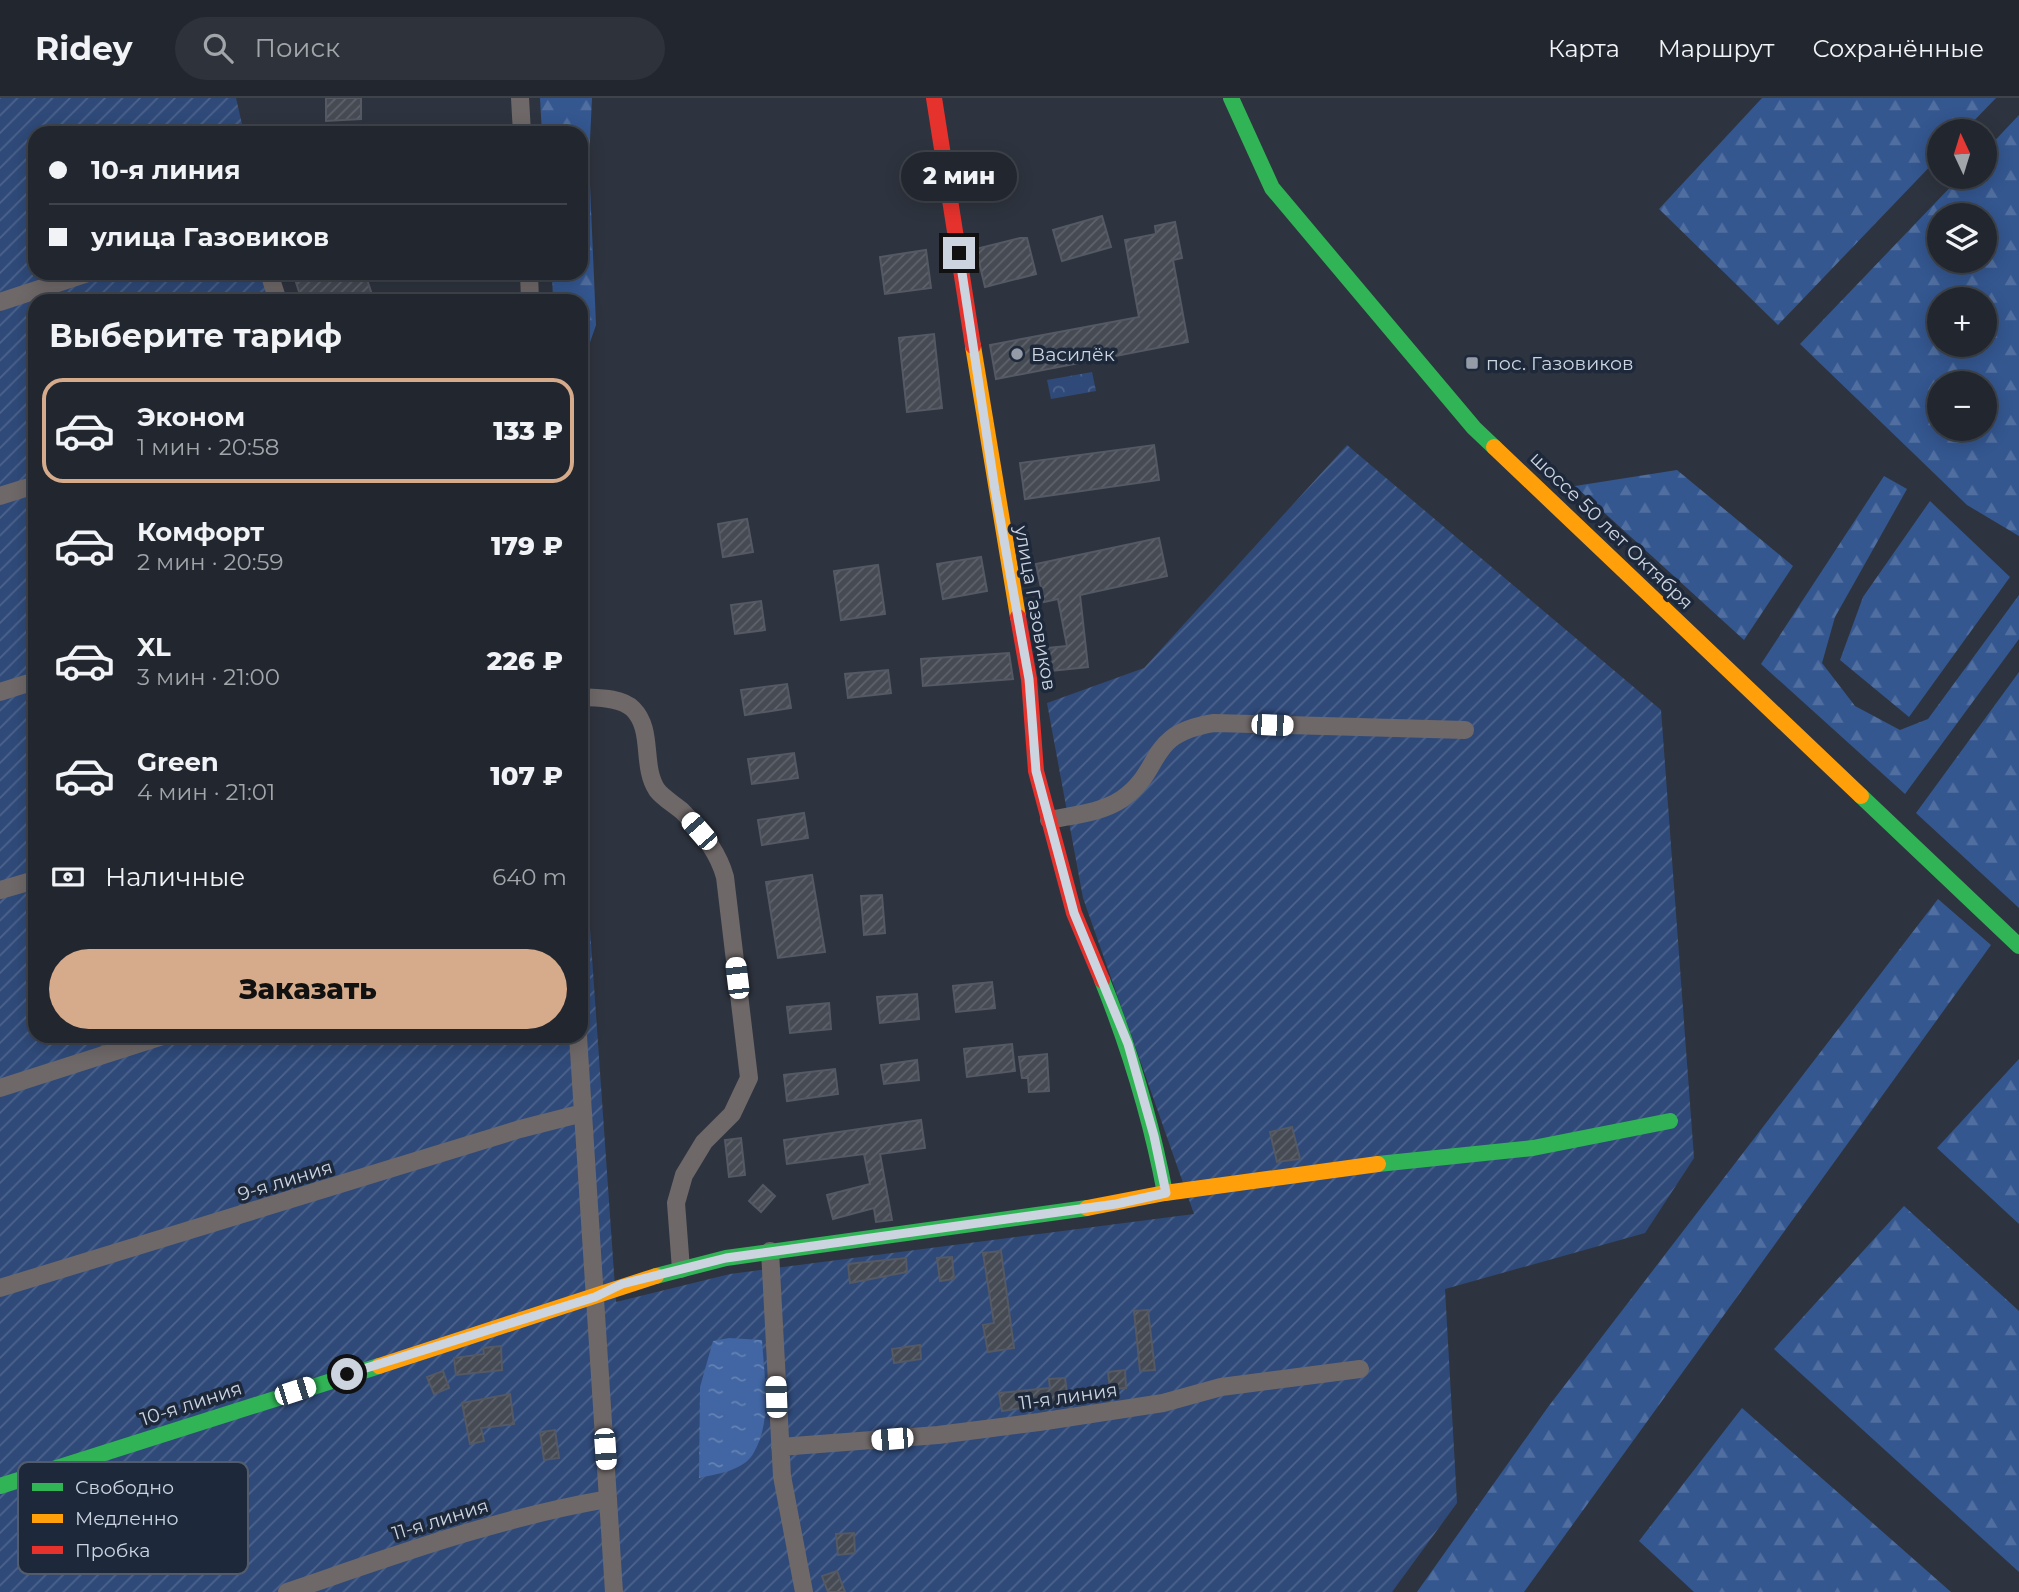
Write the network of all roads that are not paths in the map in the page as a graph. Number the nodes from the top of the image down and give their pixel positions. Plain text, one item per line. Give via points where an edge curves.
1 (520, 98) edge
2 (934, 98) edge
3 (1231, 98) edge
4 (522, 126) edge
5 (67, 280) edge
6 (0, 302) edge
7 (28, 487) edge
8 (0, 496) edge
9 (28, 683) edge
10 (0, 692) edge
11 (588, 697) edge
12 (1465, 730) dead end
13 (1049, 820) junction
14 (28, 882) edge
15 (0, 890) edge
16 (2019, 946) edge
17 (141, 1043) edge
18 (578, 1043) edge
19 (0, 1088) edge
20 (583, 1113) junction
21 (1670, 1121) dead end
22 (1166, 1193) junction
23 (770, 1251) junction
24 (681, 1269) junction
25 (0, 1288) edge
26 (595, 1297) junction
27 (1360, 1369) dead end
28 (780, 1447) junction
29 (76, 1462) edge
30 (18, 1480) edge
31 (0, 1486) edge
32 (608, 1499) junction
33 (287, 1592) edge
34 (614, 1592) edge
35 (804, 1592) edge

1 - 4 street
2 - 13 street, улица Газовиков via 1029,679 1036,771
3 - 16 street, шоссе 50 лет Октября via 1272,188 1474,428
5 - 6 street
7 - 8 street
9 - 10 street
11 - 24 street via 633,709 646,737 649,772 657,791 682,811 714,848 725,877 749,1078 732,1114 704,1142 684,1175 676,1203
12 - 13 street via 1214,723 1188,727 1156,754 1123,799 1102,809
13 - 22 street, улица Газовиков via 1074,913 1128,1044
14 - 15 street
17 - 19 street
18 - 20 street
20 - 25 street, 9-я линия
20 - 26 street
21 - 22 street, 10-я линия via 1533,1148 1357,1166
22 - 23 street, 10-я линия via 1116,1204
23 - 24 street, 10-я линия
23 - 28 street
24 - 26 street, 10-я линия via 622,1284
26 - 29 street, 10-я линия
26 - 32 street
27 - 28 street, 11-я линия via 1221,1387 1163,1403 938,1436
28 - 35 street
30 - 31 street, 10-я линия
32 - 33 street, 11-я линия via 530,1514
32 - 34 street

